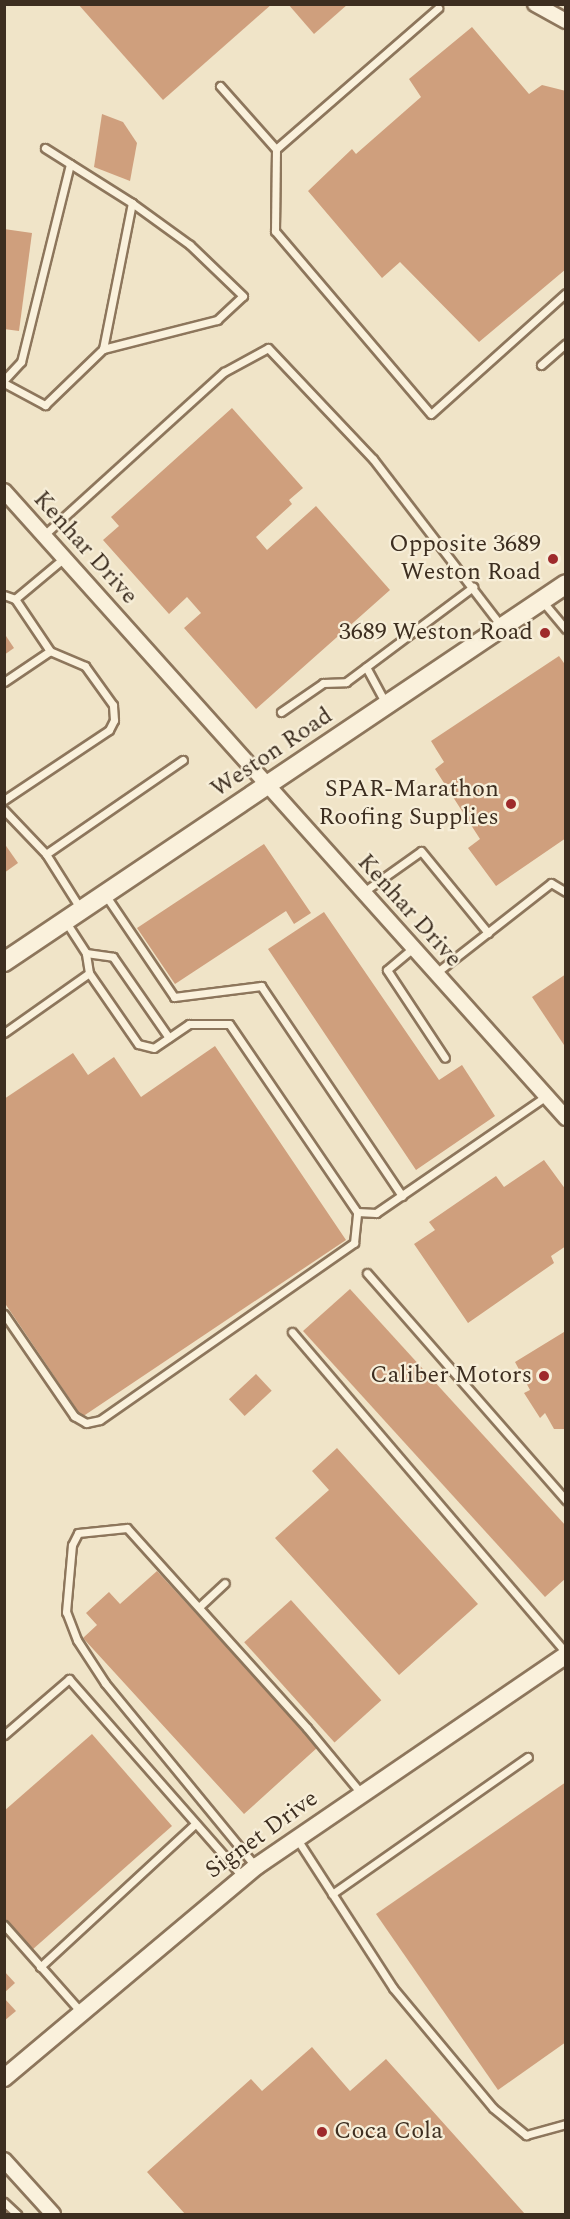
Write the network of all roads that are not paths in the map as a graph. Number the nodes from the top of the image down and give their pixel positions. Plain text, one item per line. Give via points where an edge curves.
1 (535, 4) edge
2 (438, 6) edge
3 (566, 21) edge
4 (220, 86) dead end
5 (45, 148) dead end
6 (276, 149) junction
7 (70, 164) junction
8 (132, 203) junction
9 (566, 292) edge
10 (566, 344) edge
11 (103, 349) junction
12 (541, 365) dead end
13 (4, 382) edge
14 (4, 491) edge
15 (44, 535) junction
16 (64, 558) junction
17 (566, 584) edge
18 (473, 587) junction
19 (4, 595) edge
20 (15, 599) junction
21 (542, 600) junction
22 (502, 627) junction
23 (566, 628) edge
24 (50, 651) junction
25 (366, 667) junction
26 (4, 682) edge
27 (387, 705) junction
28 (281, 712) dead end
29 (183, 760) dead end
30 (266, 786) junction
31 (4, 800) edge
32 (4, 810) edge
33 (46, 854) junction
34 (362, 892) junction
35 (566, 892) edge
36 (105, 894) junction
37 (82, 910) junction
38 (65, 921) junction
39 (488, 933) junction
40 (412, 948) junction
41 (86, 953) junction
42 (4, 962) edge
43 (89, 973) junction
44 (435, 974) junction
45 (4, 1033) edge
46 (170, 1038) junction
47 (445, 1058) dead end
48 (546, 1096) junction
49 (566, 1118) edge
50 (402, 1196) junction
51 (357, 1212) junction
52 (367, 1272) dead end
53 (4, 1314) edge
54 (292, 1332) dead end
55 (566, 1500) edge
56 (225, 1583) dead end
57 (199, 1607) junction
58 (566, 1654) edge
59 (4, 1735) edge
60 (528, 1757) dead end
61 (361, 1793) junction
62 (195, 1824) junction
63 (297, 1839) junction
64 (250, 1872) junction
65 (332, 1894) junction
66 (4, 1925) edge
67 (40, 1967) junction
68 (81, 2012) junction
69 (4, 2078) edge
70 (566, 2124) edge
71 (4, 2160) edge
72 (4, 2202) edge
73 (16, 2214) edge
74 (53, 2214) edge

1 - 3 street
2 - 6 lane
4 - 6 lane
5 - 7 lane
6 - 9 lane via 275,231 431,414
7 - 8 lane
7 - 13 lane via 21,362
8 - 11 lane
8 - 11 lane via 190,244 243,296 218,320
10 - 12 lane
11 - 13 lane via 45,405
14 - 15 street, Kenhar Drive
15 - 16 street, Kenhar Drive
15 - 18 lane via 224,372 268,348 373,459
16 - 20 lane
16 - 30 street, Kenhar Drive
17 - 21 main road, Weston Road
18 - 22 lane
18 - 25 lane
19 - 20 lane
20 - 24 lane
21 - 22 main road, Weston Road
21 - 23 lane
22 - 27 main road, Weston Road
24 - 26 lane
24 - 31 lane via 85,666 113,705 114,720 109,730
25 - 27 lane
25 - 28 lane via 346,682 323,683
27 - 30 main road, Weston Road
29 - 33 lane
30 - 34 street, Kenhar Drive
30 - 36 main road, Weston Road
32 - 33 lane
33 - 37 lane
34 - 39 lane via 421,851
34 - 40 street, Kenhar Drive
35 - 39 lane via 551,884
36 - 37 main road, Weston Road
36 - 50 lane via 174,997 261,986
37 - 38 main road, Weston Road
38 - 41 lane
38 - 42 main road, Weston Road
39 - 44 lane
40 - 44 street, Kenhar Drive
40 - 47 lane via 387,970
41 - 43 lane
41 - 46 lane via 113,957
43 - 45 lane
43 - 46 lane via 138,1044 154,1048
44 - 48 street, Kenhar Drive
46 - 51 lane via 189,1024 229,1024
48 - 49 street, Kenhar Drive
48 - 50 lane
50 - 51 lane via 376,1213
51 - 53 lane via 354,1243 100,1420 86,1423 74,1416
52 - 55 lane
54 - 58 lane
56 - 57 lane
57 - 61 lane
57 - 64 lane via 127,1528 78,1533 72,1545 66,1612 83,1653
58 - 61 street, Signet Drive
59 - 62 lane via 69,1679
60 - 65 lane
61 - 63 street, Signet Drive
62 - 64 lane
62 - 67 lane
63 - 64 street, Signet Drive
63 - 65 lane
64 - 68 street, Signet Drive
65 - 70 lane via 393,1988 494,2108 526,2135
66 - 67 lane
67 - 68 lane
68 - 69 street, Signet Drive
71 - 74 street
72 - 73 lane

